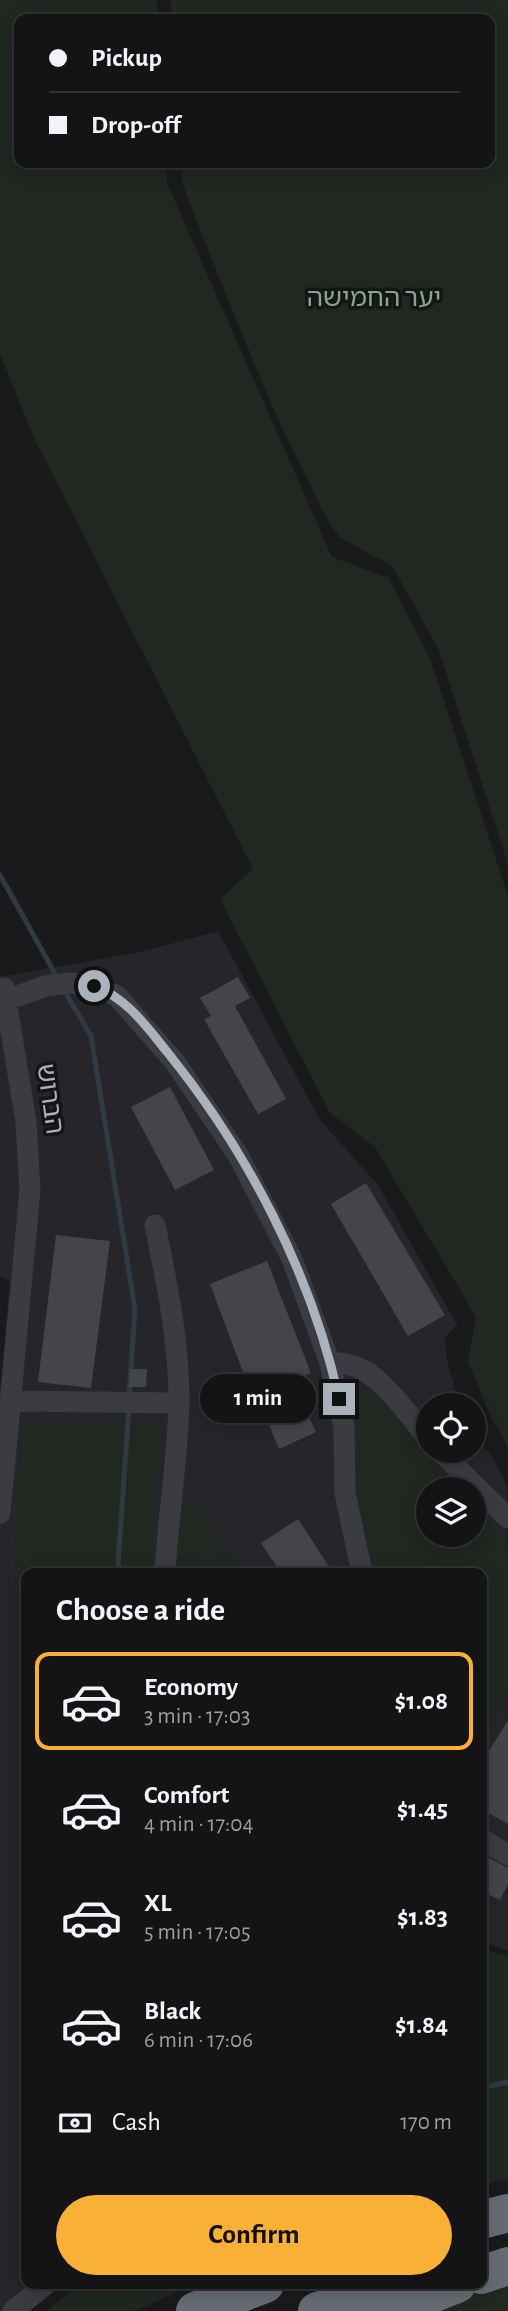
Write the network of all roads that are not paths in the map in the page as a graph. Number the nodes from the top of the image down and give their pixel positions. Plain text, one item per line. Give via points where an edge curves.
1 (155, 1225) dead end
2 (330, 1363) junction
3 (12, 1401) junction
4 (179, 1403) junction
5 (416, 1424) edge
6 (452, 1463) edge
7 (0, 1513) edge
8 (508, 1518) edge
9 (164, 1568) edge
10 (361, 1568) edge
11 (487, 1843) edge
12 (508, 1855) edge
13 (508, 2213) edge
14 (487, 2218) edge
15 (508, 2265) edge
16 (487, 2268) edge
17 (487, 2273) edge
18 (40, 2289) edge
19 (252, 2289) edge
20 (393, 2289) edge
21 (444, 2289) edge
22 (12, 2311) edge
23 (195, 2311) edge
24 (317, 2311) edge
25 (389, 2311) edge

1 - 4 street via 172,1314
2 - 3 street, הברוש via 292,1259 251,1177 197,1091 127,1005 106,990 71,983 5,993 26,1122 30,1190
2 - 5 street via 349,1363 373,1375
2 - 10 street via 344,1427 345,1493
3 - 4 street
3 - 7 street, הברוש
4 - 9 street
6 - 8 street
11 - 12 street
13 - 14 highway
15 - 16 highway
15 - 17 highway
18 - 22 street
19 - 23 highway
20 - 24 highway
21 - 25 highway

